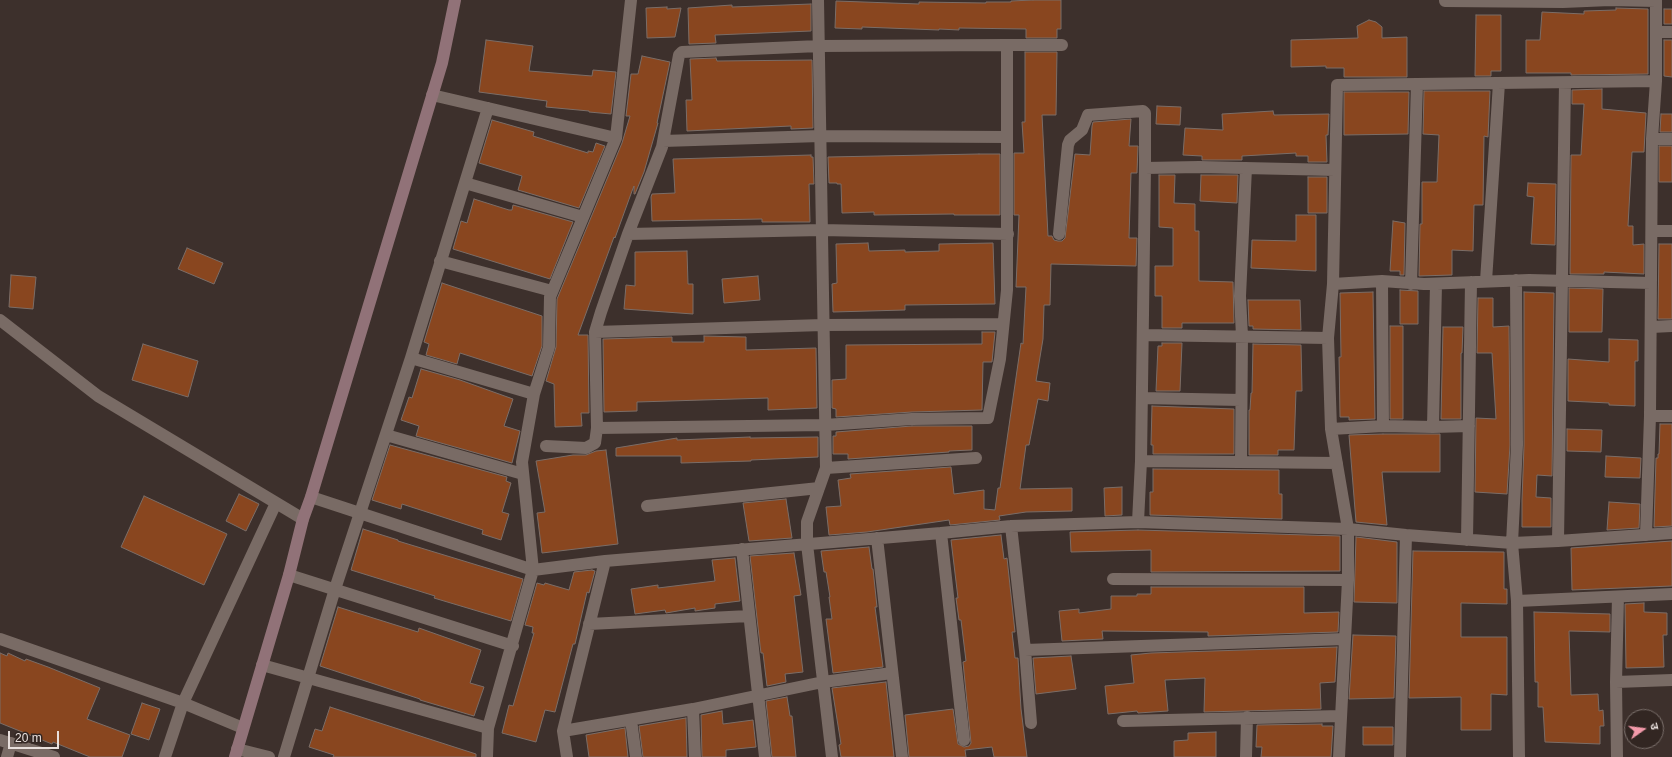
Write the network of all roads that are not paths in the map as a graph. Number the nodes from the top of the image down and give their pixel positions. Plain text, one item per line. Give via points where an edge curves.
1 (455, 0) edge
2 (631, 0) edge
3 (818, 0) edge
4 (1656, 0) edge
5 (1446, 1) dead end
6 (1656, 32) junction
7 (1672, 32) edge
8 (1007, 45) junction
9 (1062, 45) dead end
10 (819, 46) junction
11 (1656, 81) junction
12 (1499, 83) junction
13 (1565, 83) junction
14 (1417, 84) junction
15 (432, 95) junction
16 (488, 108) junction
17 (820, 136) junction
18 (1007, 137) junction
19 (616, 138) junction
20 (1652, 139) junction
21 (1672, 139) edge
22 (663, 141) junction
23 (1145, 168) junction
24 (1246, 168) junction
25 (1335, 170) junction
26 (465, 183) junction
27 (583, 216) junction
28 (822, 230) junction
29 (1652, 231) junction
30 (1672, 231) edge
31 (628, 234) junction
32 (1008, 234) junction
33 (1059, 234) dead end
34 (440, 261) junction
35 (1516, 280) junction
36 (1563, 280) junction
37 (1382, 281) junction
38 (1486, 281) junction
39 (1471, 282) junction
40 (1651, 283) junction
41 (1333, 284) junction
42 (1411, 284) junction
43 (1436, 284) junction
44 (552, 291) junction
45 (1003, 324) junction
46 (824, 325) junction
47 (2, 326) edge
48 (1651, 326) junction
49 (1672, 326) edge
50 (596, 332) junction
51 (1143, 335) junction
52 (1242, 336) junction
53 (1328, 338) junction
54 (411, 358) junction
55 (534, 394) junction
56 (1142, 398) junction
57 (1241, 400) junction
58 (1650, 416) junction
59 (1672, 416) edge
60 (825, 425) junction
61 (1383, 426) junction
62 (1433, 426) junction
63 (1469, 426) junction
64 (597, 428) junction
65 (1331, 429) junction
66 (386, 435) junction
67 (546, 446) dead end
68 (976, 458) dead end
69 (1141, 461) junction
70 (1241, 462) junction
71 (1337, 463) junction
72 (826, 468) junction
73 (524, 474) junction
74 (819, 488) junction
75 (311, 497) junction
76 (276, 503) junction
77 (647, 506) dead end
78 (360, 513) junction
79 (303, 519) junction
80 (1138, 522) junction
81 (1011, 526) junction
82 (1348, 528) junction
83 (941, 533) junction
84 (1672, 533) edge
85 (1406, 535) junction
86 (1646, 535) junction
87 (877, 538) junction
88 (1466, 540) junction
89 (1558, 541) junction
90 (1512, 543) junction
91 (807, 544) junction
92 (742, 549) junction
93 (605, 561) junction
94 (533, 570) junction
95 (289, 575) junction
96 (1113, 579) dead end
97 (1348, 580) junction
98 (335, 589) junction
99 (1672, 594) edge
100 (1618, 597) junction
101 (1517, 601) junction
102 (749, 616) junction
103 (589, 624) junction
104 (0, 639) edge
105 (1344, 639) junction
106 (513, 646) junction
107 (1026, 650) junction
108 (262, 665) junction
109 (892, 673) junction
110 (308, 678) junction
111 (1672, 680) edge
112 (823, 682) junction
113 (1616, 682) junction
114 (758, 695) junction
115 (183, 703) junction
116 (693, 709) junction
117 (1341, 716) junction
118 (1247, 717) junction
119 (631, 720) junction
120 (1123, 721) dead end
121 (1031, 723) dead end
122 (243, 728) junction
123 (488, 728) junction
124 (563, 731) junction
125 (964, 740) dead end
126 (6, 742) edge
127 (236, 753) edge
128 (7, 757) edge
129 (54, 757) edge
130 (165, 757) edge
131 (269, 757) edge
132 (284, 757) edge
133 (486, 757) edge
134 (567, 757) edge
135 (636, 757) edge
136 (695, 757) edge
137 (765, 757) edge
138 (832, 757) edge
139 (902, 757) edge
140 (1246, 757) edge
141 (1339, 757) edge
142 (1400, 757) edge
143 (1519, 757) edge
144 (1617, 757) edge

1 - 15 street
2 - 19 street
3 - 10 street
4 - 5 street
4 - 6 street
6 - 7 street
6 - 11 street
8 - 9 street
8 - 10 street
8 - 18 street
10 - 17 street
10 - 22 street via 682,52 679,55
11 - 13 street
11 - 20 street
12 - 13 street
12 - 14 street
12 - 38 street
13 - 36 street
14 - 25 street via 1337,85
14 - 42 street
15 - 16 street
15 - 75 street
16 - 19 street
16 - 26 street
17 - 18 street
17 - 22 street
17 - 28 street
18 - 32 street
19 - 27 street
20 - 21 street
20 - 29 street
22 - 31 street
23 - 24 street
23 - 33 street via 1145,113 1088,115 1082,130 1068,145
23 - 51 street
24 - 25 street
24 - 52 street via 1240,296
25 - 41 street
26 - 27 street
26 - 34 street
27 - 44 street
28 - 31 street
28 - 32 street
28 - 46 street
29 - 30 street
29 - 40 street
31 - 50 street
32 - 45 street
34 - 44 street
34 - 54 street
35 - 36 street
35 - 38 street
35 - 90 street via 1517,445
36 - 40 street
36 - 89 street
37 - 41 street
37 - 42 street
37 - 61 street
38 - 39 street
39 - 43 street
39 - 63 street
40 - 48 street
41 - 53 street
42 - 43 street
43 - 62 street
44 - 55 street via 549,347
45 - 46 street
45 - 60 street via 1000,360 988,418 912,419
46 - 50 street
46 - 60 street
47 - 76 street via 98,396
48 - 49 street
48 - 58 street
50 - 64 street
51 - 52 street
51 - 56 street
52 - 53 street
52 - 57 street
53 - 65 street
54 - 55 street
54 - 66 street
55 - 73 street via 522,462
56 - 57 street
56 - 69 street
57 - 70 street
58 - 59 street
58 - 86 street
60 - 64 street
60 - 72 street
61 - 62 street
61 - 65 street
62 - 63 street
63 - 88 street
64 - 67 street via 595,443 586,448
65 - 71 street
66 - 73 street
66 - 78 street
68 - 72 street
69 - 70 street
69 - 80 street
70 - 71 street
71 - 82 street
72 - 74 street
73 - 94 street
74 - 77 street
74 - 91 street via 807,522
75 - 78 street
75 - 79 street
76 - 79 street
76 - 115 street
78 - 94 street
78 - 98 street
79 - 95 street
80 - 81 street
80 - 82 street
81 - 83 street
81 - 107 street
82 - 85 street
82 - 97 street
83 - 87 street
83 - 125 street
84 - 86 street
85 - 88 street
85 - 142 street
86 - 89 street
87 - 91 street
87 - 109 street
88 - 90 street
89 - 90 street
90 - 101 street
91 - 92 street
91 - 112 street
92 - 93 street
92 - 102 street
93 - 94 street
93 - 103 street
94 - 106 street
95 - 98 street
95 - 108 street
96 - 97 street
97 - 105 street
98 - 106 street
98 - 110 street
99 - 100 street
100 - 101 street
100 - 113 street
101 - 143 street
102 - 103 street
102 - 114 street
103 - 124 street
104 - 115 street
105 - 107 street
105 - 117 street
106 - 123 street
107 - 121 street
108 - 110 street
108 - 122 street
109 - 112 street
109 - 139 street
110 - 123 street
110 - 132 street
111 - 113 street
112 - 114 street
112 - 138 street
113 - 144 street
114 - 116 street
114 - 137 street
115 - 122 street
115 - 130 street
116 - 119 street
116 - 136 street
117 - 118 street
117 - 141 street
118 - 120 street
118 - 140 street
119 - 124 street
119 - 135 street
122 - 127 street
123 - 133 street
124 - 134 street
126 - 128 street
126 - 129 street
127 - 131 street

